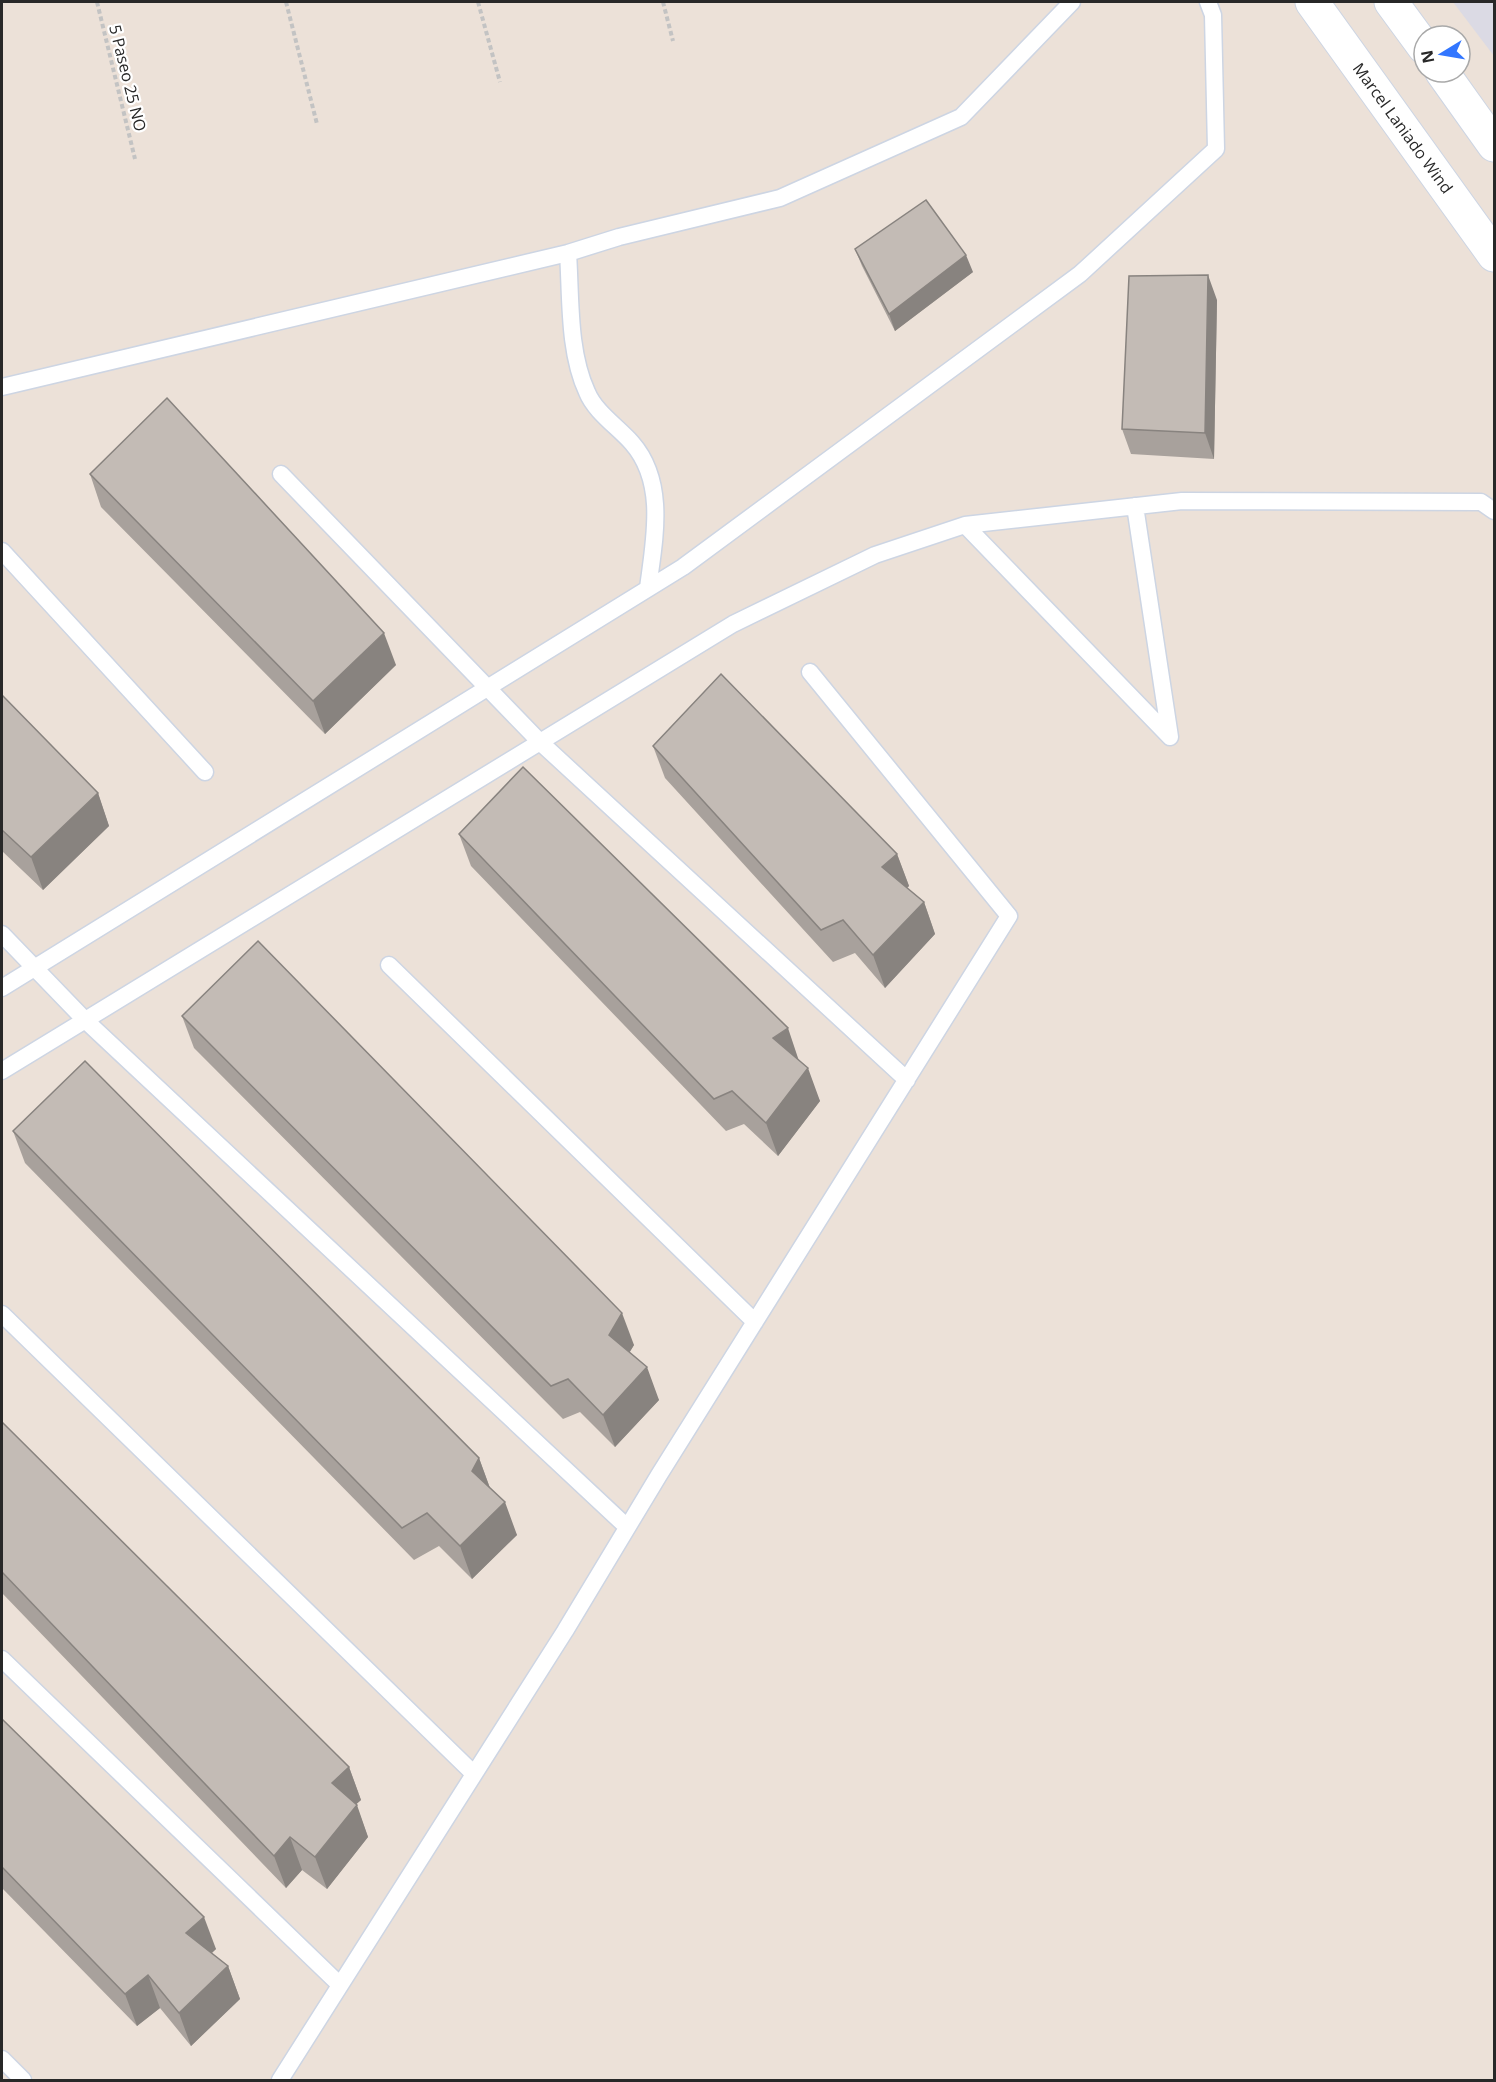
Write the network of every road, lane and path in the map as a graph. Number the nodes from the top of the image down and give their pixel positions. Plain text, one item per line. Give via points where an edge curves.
1 (97, 2) edge
2 (286, 2) edge
3 (478, 2) edge
4 (663, 2) edge
5 (1072, 2) edge
6 (1208, 2) edge
7 (1312, 2) edge
8 (1392, 2) edge
9 (1412, 30) edge
10 (674, 41) dead end
11 (500, 82) dead end
12 (1451, 84) edge
13 (317, 124) dead end
14 (1494, 145) edge
15 (135, 159) dead end
16 (568, 252) junction
17 (1494, 255) edge
18 (2, 387) edge
19 (281, 474) dead end
20 (1135, 506) junction
21 (1494, 511) edge
22 (965, 525) junction
23 (2, 551) edge
24 (648, 588) junction
25 (810, 672) dead end
26 (487, 688) junction
27 (540, 742) junction
28 (205, 772) dead end
29 (2, 934) edge
30 (389, 965) dead end
31 (35, 967) junction
32 (2, 988) edge
33 (85, 1020) junction
34 (2, 1071) edge
35 (907, 1080) junction
36 (2, 1314) edge
37 (755, 1322) junction
38 (627, 1527) junction
39 (2, 1659) edge
40 (473, 1773) junction
41 (340, 1985) junction
42 (2, 2059) edge
43 (23, 2080) edge
44 (280, 2080) edge

1 - 15 path, 5 Paseo 25 NO
2 - 13 path
3 - 11 path
4 - 10 path
5 - 16 lane via 961,117 780,198
6 - 24 lane via 1213,15 1216,149 1080,274 683,567
7 - 17 main road, Marcel Laniado Wind
8 - 9 main road
12 - 14 main road
16 - 18 lane
16 - 24 lane via 576,364 587,395 637,448 651,476 655,536
19 - 26 lane
20 - 21 lane via 1182,501 1481,501
20 - 22 lane
20 - 22 lane via 1170,737
22 - 27 lane via 875,555 734,624
23 - 28 lane
24 - 26 lane
25 - 35 lane via 1009,916
26 - 27 lane
26 - 31 lane
27 - 33 lane
27 - 35 lane
29 - 31 lane
30 - 37 lane
31 - 32 lane
31 - 33 lane
33 - 34 lane
33 - 38 lane
35 - 37 lane
36 - 40 lane
37 - 38 lane
38 - 40 lane
39 - 41 lane
40 - 41 lane
41 - 44 lane
42 - 43 lane

